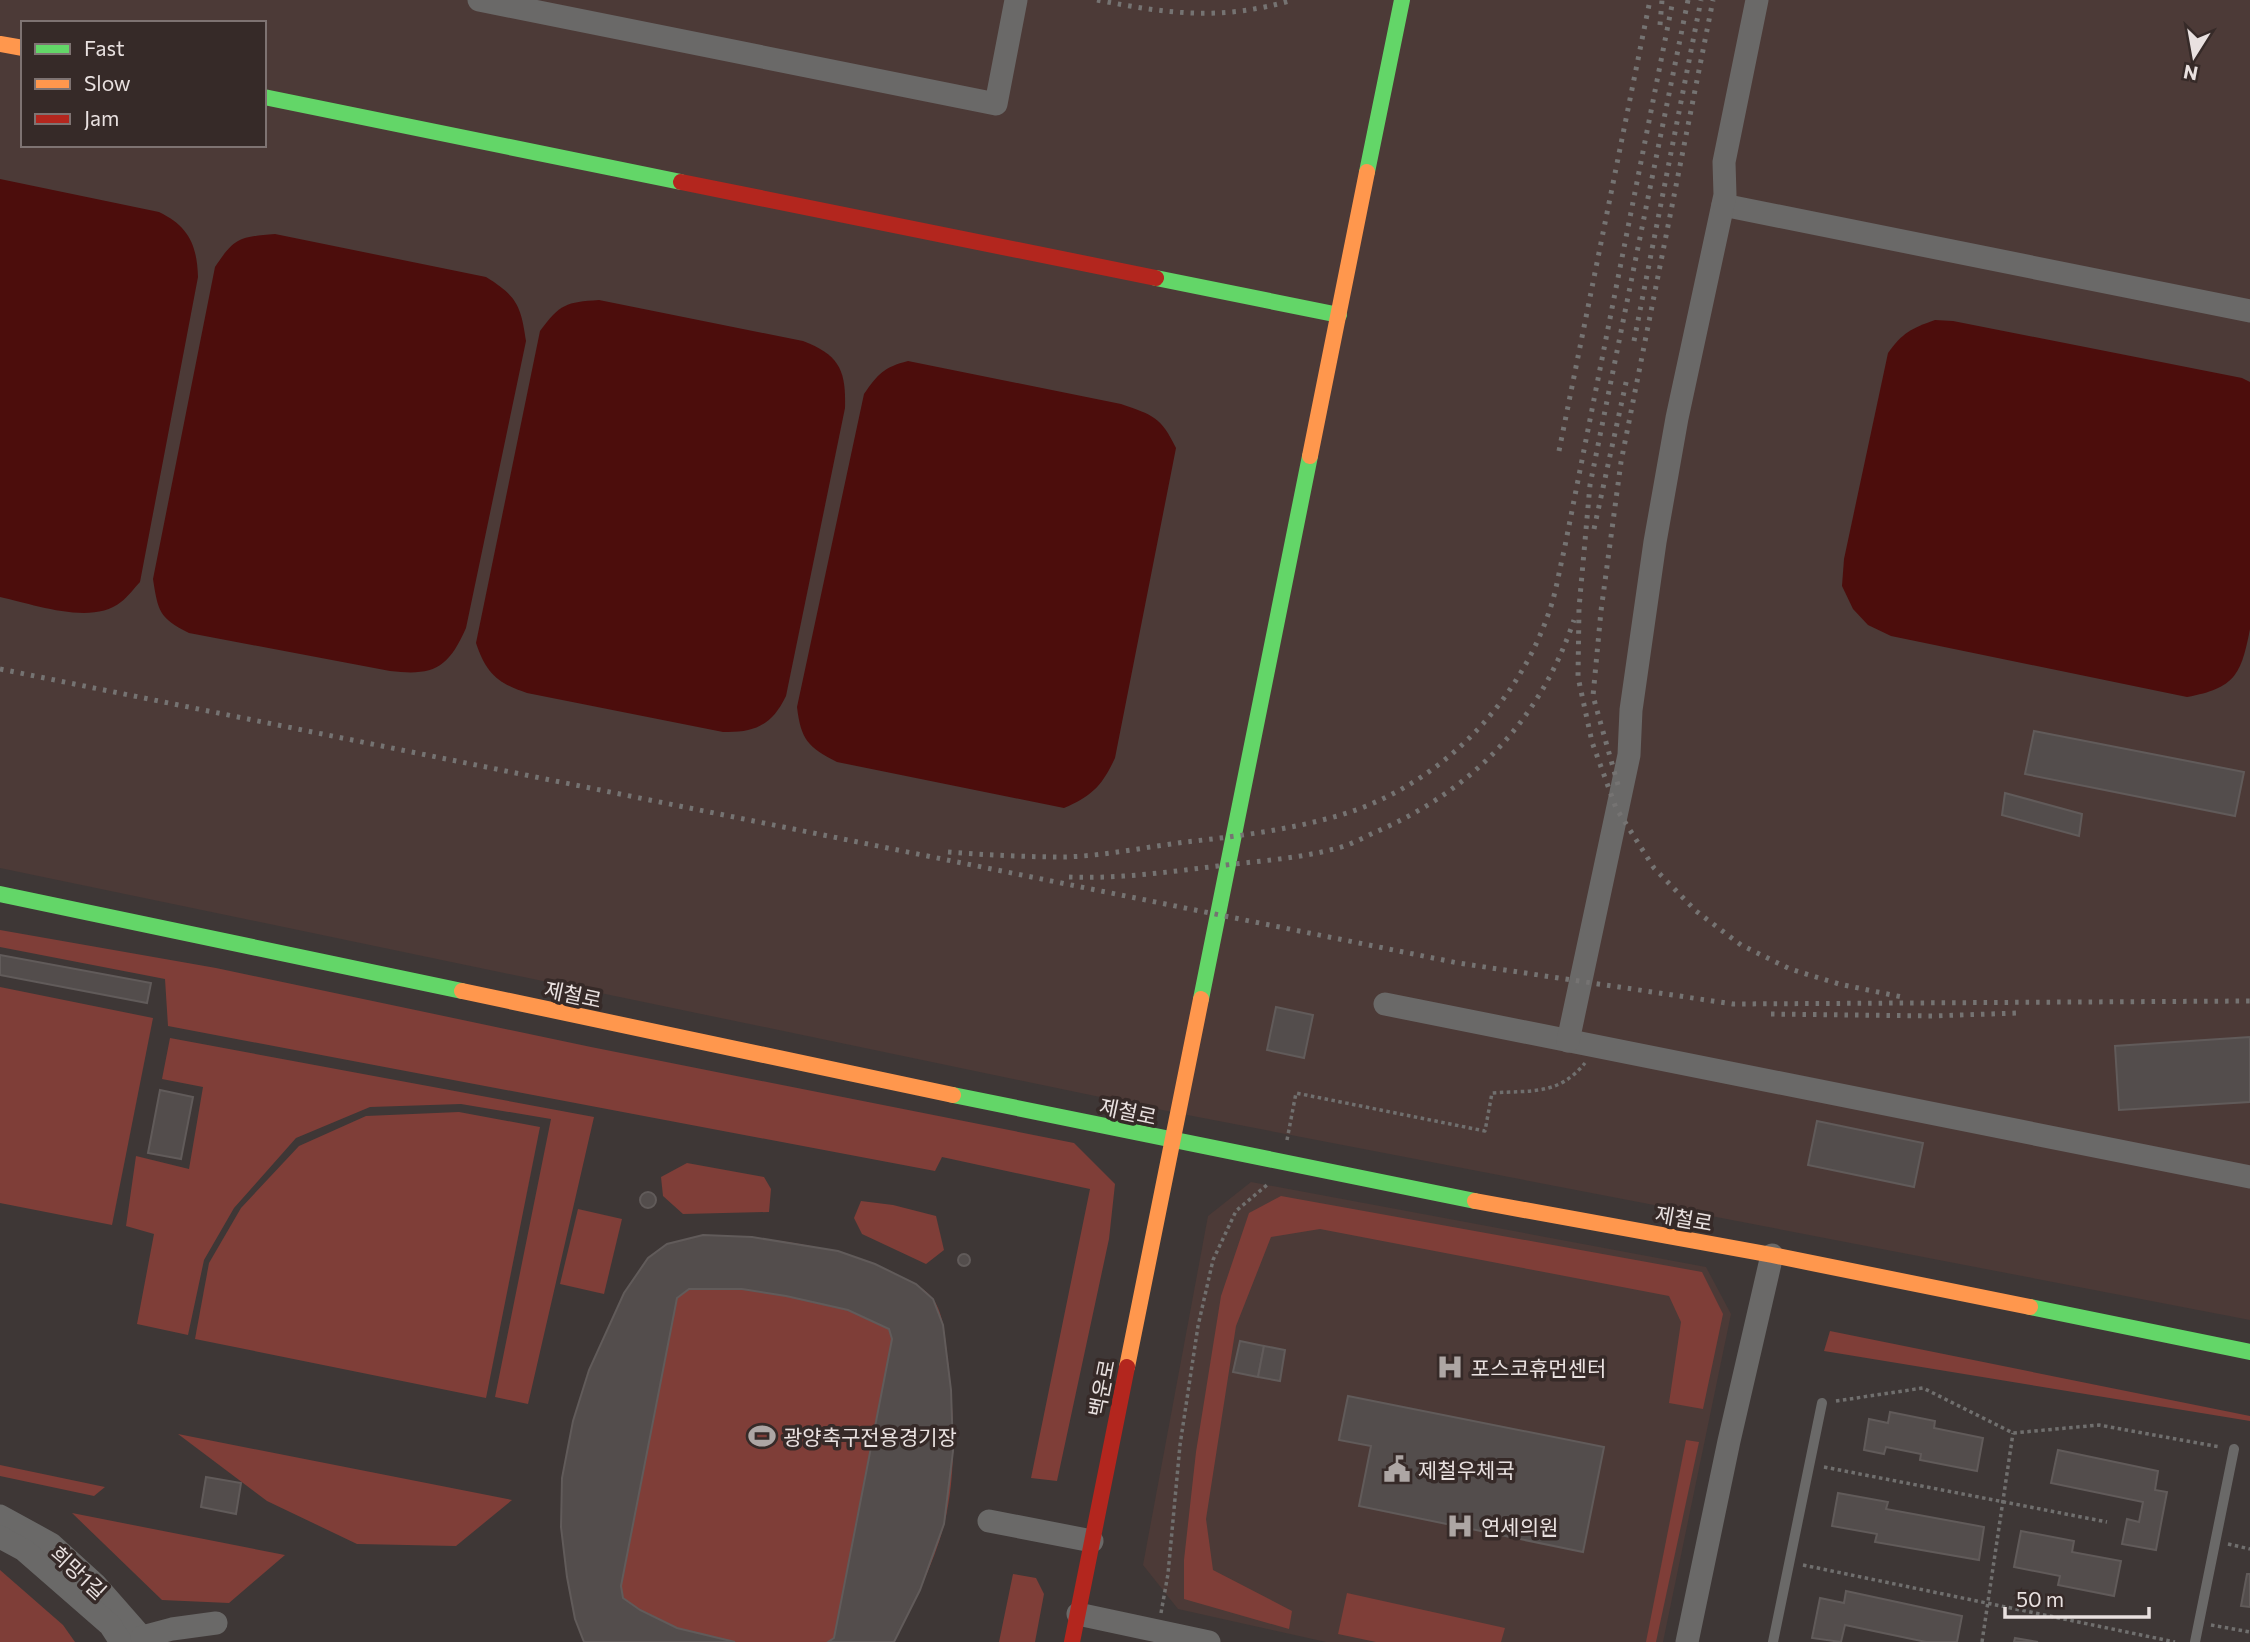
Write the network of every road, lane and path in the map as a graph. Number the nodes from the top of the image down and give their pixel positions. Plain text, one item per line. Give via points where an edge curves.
1 (479, 0) edge
2 (1016, 0) edge
3 (1402, 0) edge
4 (1757, 0) edge
5 (0, 44) edge
6 (21, 48) edge
7 (266, 97) edge
8 (1723, 205) junction
9 (2250, 311) edge
10 (1339, 315) junction
11 (0, 894) edge
12 (1385, 1004) dead end
13 (1568, 1041) junction
14 (1172, 1141) junction
15 (2250, 1177) edge
16 (1772, 1255) junction
17 (2250, 1352) edge
18 (1822, 1403) joint
19 (2012, 1433) junction
20 (2234, 1449) joint
21 (1809, 1464) junction
22 (2003, 1502) junction
23 (0, 1516) edge
24 (989, 1521) dead end
25 (2107, 1522) dead end
26 (0, 1537) edge
27 (1092, 1541) junction
28 (2216, 1542) junction
29 (2250, 1549) edge
30 (1789, 1562) junction
31 (1989, 1604) junction
32 (1077, 1614) junction
33 (2199, 1622) junction
34 (216, 1623) dead end
35 (2250, 1632) edge
36 (136, 1640) edge
37 (1072, 1642) edge
38 (1209, 1642) edge
39 (1687, 1642) edge
40 (1773, 1642) edge
41 (1982, 1642) edge
42 (2175, 1642) edge
43 (2195, 1642) edge

1 - 2 street via 996,104
3 - 10 main road, 백운로
4 - 8 street via 1724,162
5 - 6 main road
7 - 10 main road
8 - 9 street
8 - 13 street via 1655,542 1629,755
10 - 14 main road, 백운로
11 - 14 main road, 제철로
12 - 13 street
13 - 15 street
14 - 16 main road, 제철로
14 - 27 main road, 백운로
16 - 17 main road, 제철로
16 - 39 street
18 - 19 path via 1923,1388
18 - 21 lane
19 - 20 path via 2099,1425
19 - 22 path
20 - 28 lane
21 - 22 path
21 - 30 lane
22 - 25 path
22 - 31 path
23 - 36 street, 희망1길 via 51,1545 96,1585
24 - 27 street
26 - 36 street, 희망1길 via 24,1550 110,1625
27 - 32 main road, 백운로
28 - 29 path
28 - 33 lane
30 - 31 path
30 - 40 lane
31 - 41 path
31 - 42 path
32 - 37 main road, 백운로
32 - 38 street
33 - 35 path
33 - 43 lane
34 - 36 street

